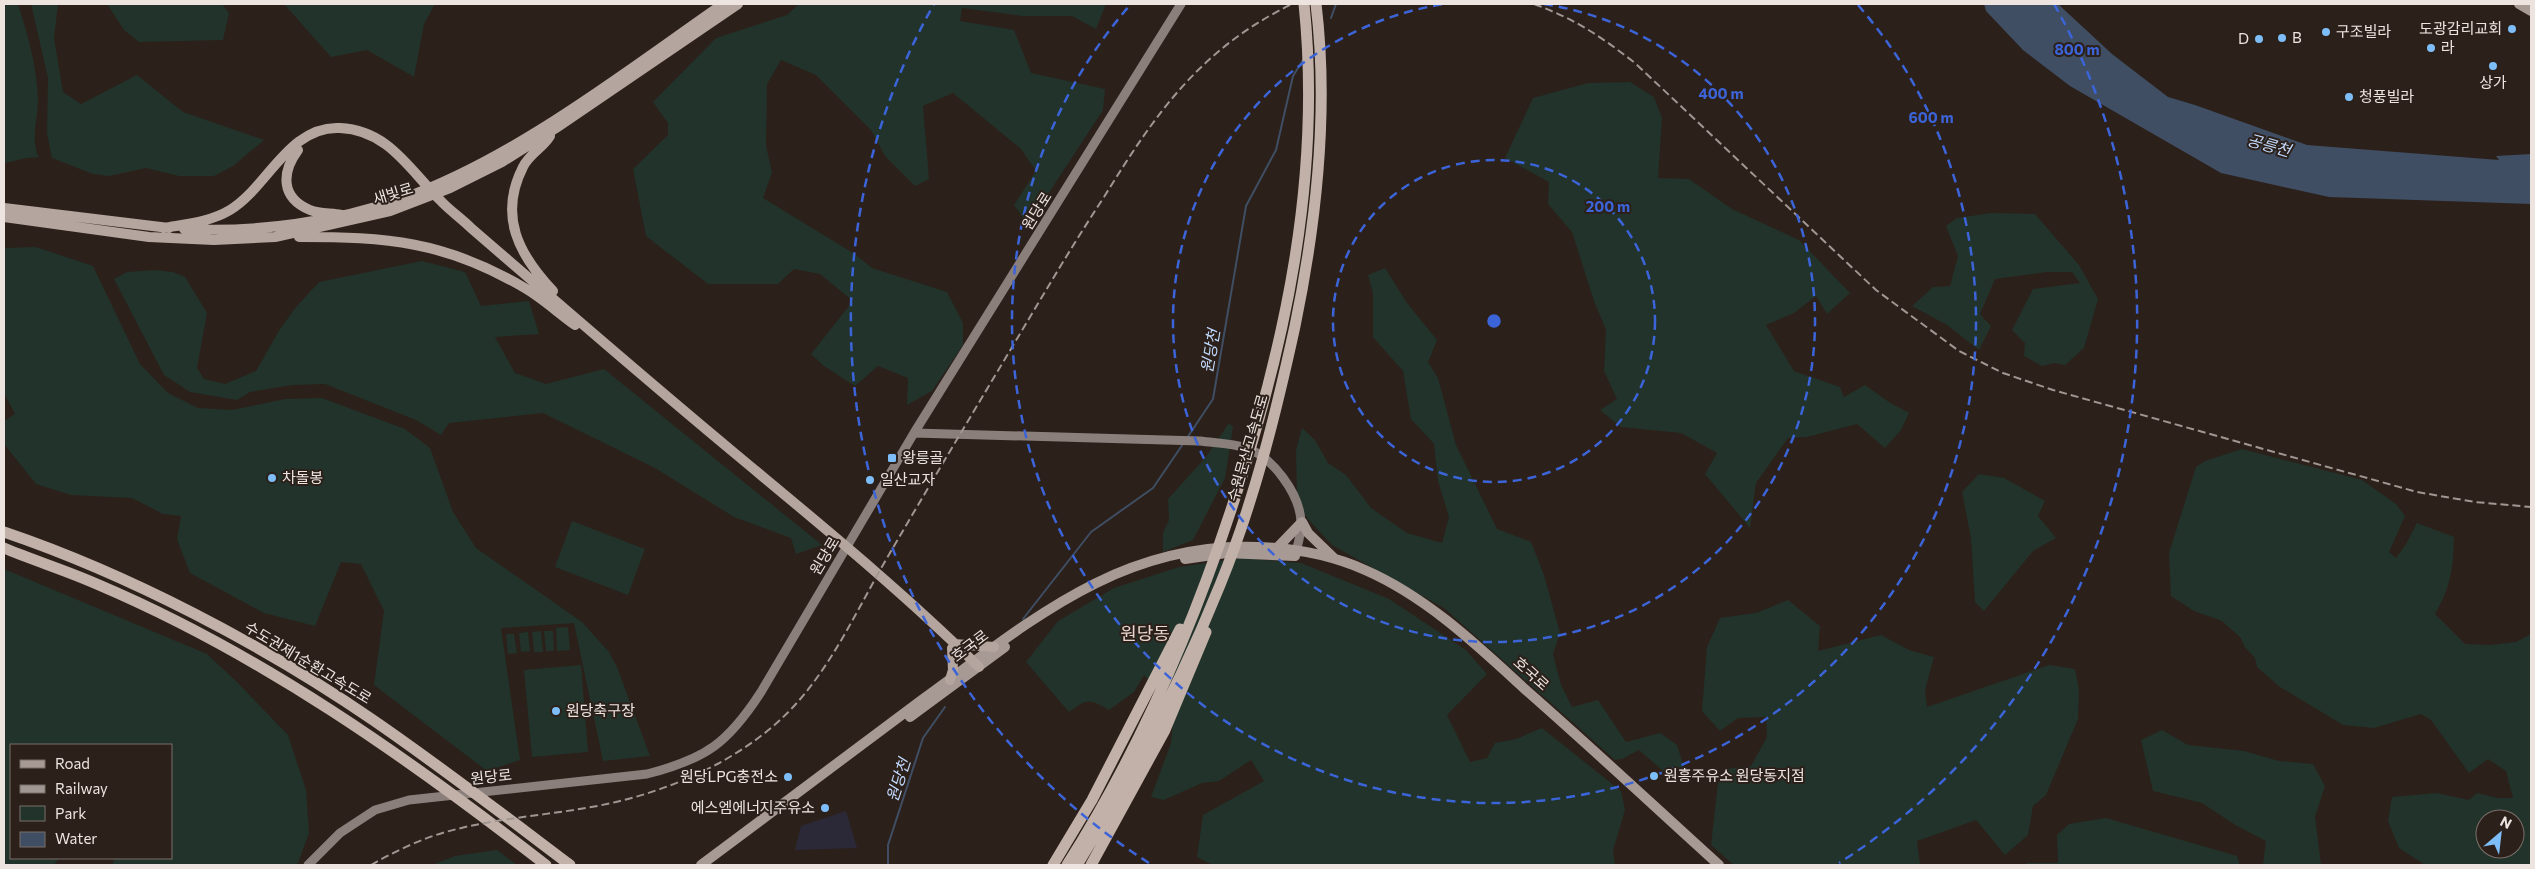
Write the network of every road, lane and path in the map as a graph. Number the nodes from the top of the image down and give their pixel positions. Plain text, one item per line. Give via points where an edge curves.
1 (723, 4) edge
2 (738, 4) edge
3 (1181, 4) edge
4 (1304, 4) edge
5 (1316, 4) edge
6 (2519, 4) edge
7 (2531, 11) edge
8 (545, 134) junction
9 (535, 141) junction
10 (420, 197) junction
11 (4, 208) edge
12 (341, 215) junction
13 (4, 217) edge
14 (164, 228) junction
15 (276, 238) junction
16 (600, 342) junction
17 (914, 433) junction
18 (1302, 522) junction
19 (4, 532) edge
20 (4, 548) edge
21 (1278, 548) junction
22 (1296, 553) junction
23 (1338, 561) junction
24 (1205, 584) junction
25 (1220, 584) junction
26 (953, 646) junction
27 (994, 646) junction
28 (975, 666) junction
29 (950, 680) junction
30 (308, 865) edge
31 (546, 865) edge
32 (570, 865) edge
33 (701, 865) edge
34 (709, 865) edge
35 (1052, 865) edge
36 (1067, 865) edge
37 (1077, 865) edge
38 (1091, 865) edge
39 (1708, 865) edge
40 (1719, 865) edge

1 - 8 highway, 새빛로
2 - 8 highway, 새빛로
3 - 17 main road, 원당로
4 - 24 highway, 수원문산고속도로 via 1309,90 1299,242 1262,411
5 - 25 highway, 수원문산고속도로 via 1321,110 1316,191 1306,270 1274,417
6 - 7 main road
8 - 9 highway
8 - 9 highway, 새빛로
9 - 10 highway, 새빛로 via 502,162
9 - 16 highway via 523,166 512,205 520,248 535,272
10 - 12 highway, 새빛로
10 - 15 highway, 새빛로 via 346,223
11 - 14 highway, 새빛로
12 - 14 highway, 새빛로 via 273,226 214,230
12 - 16 highway via 312,211 295,202 286,187 286,172 298,149 322,135 336,132 370,138 385,148 438,202
13 - 15 highway, 새빛로 via 149,237
14 - 16 highway via 207,220 229,210 252,193 288,152 312,134 329,128 366,132 401,156 440,200
15 - 16 highway via 368,237 443,250 480,264 524,287
16 - 26 highway via 694,427 894,591
17 - 18 main road via 1200,441 1246,448 1269,461 1288,485
17 - 30 main road, 원당로 via 761,692 742,721 712,748 680,766 648,774 409,800 375,810 340,833
18 - 21 main road
18 - 22 main road
18 - 23 main road via 1308,533
19 - 32 highway, 수도권제1순환고속도로 via 75,559 221,628 326,689 465,785
20 - 31 highway, 수도권제1순환고속도로 via 100,585 242,657 365,732
21 - 22 main road, 호국로
21 - 27 main road, 호국로 via 1199,548 1124,569 1079,591
22 - 23 main road, 호국로
22 - 28 main road, 호국로 via 1198,556 1127,574 1023,632
22 - 39 main road, 호국로 via 1366,576 1436,618 1502,674
23 - 40 main road, 호국로 via 1366,570 1436,612 1574,732
24 - 35 highway via 1096,792
24 - 36 highway, 수원문산고속도로 via 1128,762
25 - 37 highway, 수원문산고속도로 via 1169,700 1121,792
25 - 38 highway via 1213,615 1180,700
26 - 27 highway
26 - 28 highway
26 - 29 highway
27 - 28 main road, 호국로
28 - 29 main road, 호국로
28 - 34 main road, 호국로
29 - 33 main road, 호국로

